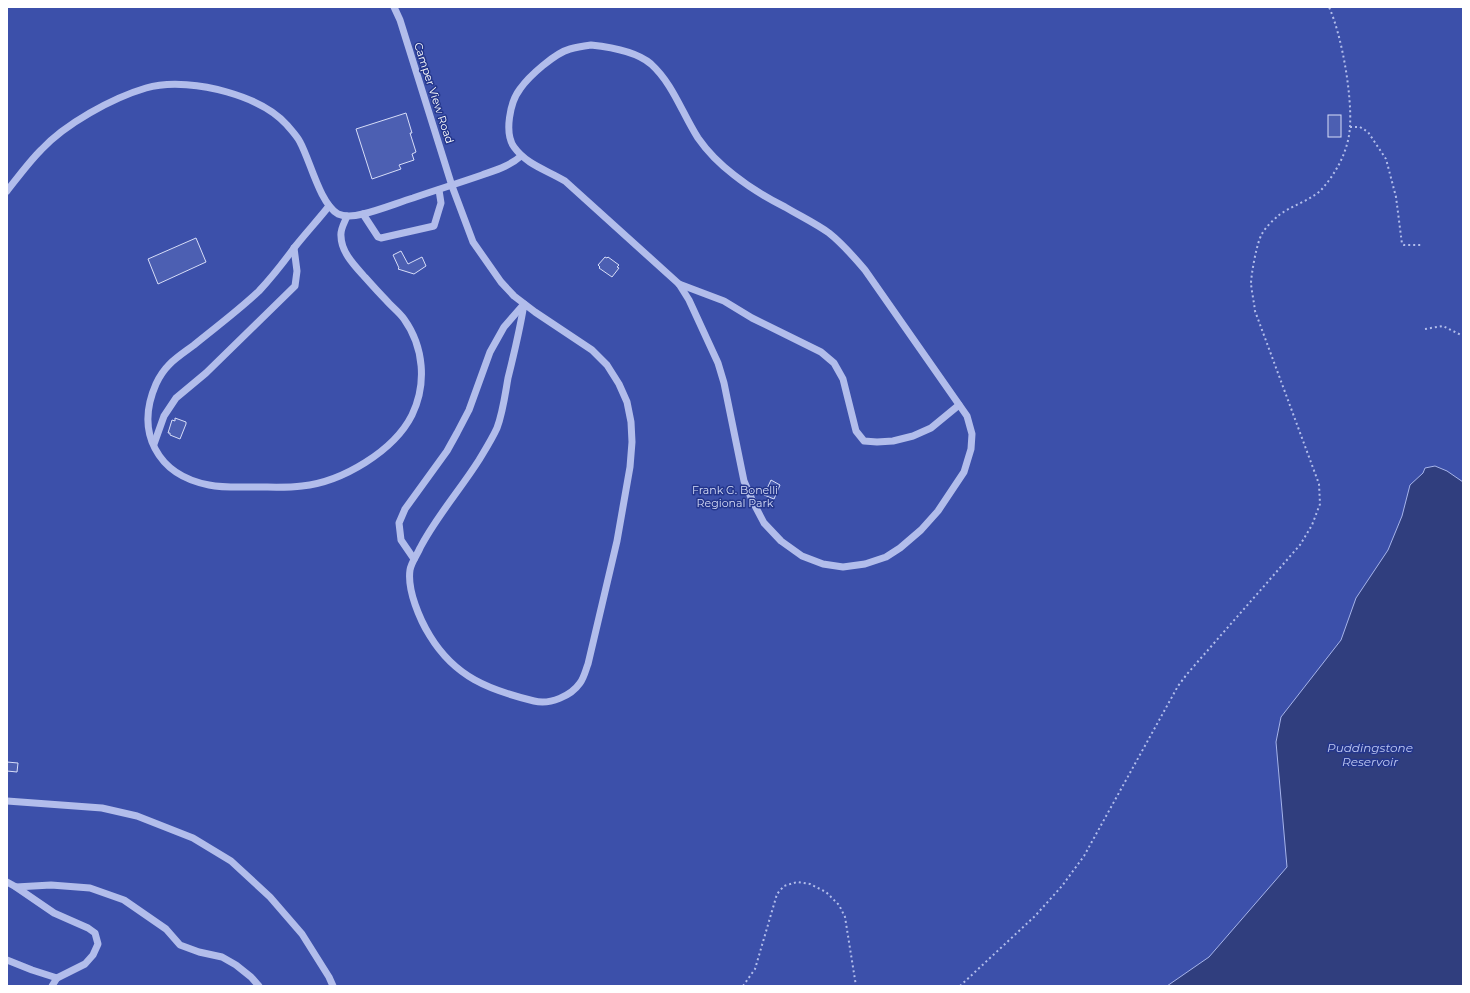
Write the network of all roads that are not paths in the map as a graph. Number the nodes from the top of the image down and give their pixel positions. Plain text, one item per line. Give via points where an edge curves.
1 (394, 7) edge
2 (521, 156) junction
3 (452, 186) junction
4 (439, 190) junction
5 (7, 191) edge
6 (329, 206) junction
7 (363, 214) junction
8 (347, 216) junction
9 (294, 248) junction
10 (679, 284) junction
11 (524, 304) junction
12 (959, 405) junction
13 (154, 445) junction
14 (414, 559) junction
15 (7, 801) edge
16 (7, 882) edge
17 (16, 887) junction
18 (7, 960) edge
19 (57, 978) junction
20 (52, 986) edge
21 (259, 986) edge
22 (333, 986) edge

1 - 3 lane, Camper View Road
2 - 3 lane via 502,168
2 - 10 lane via 532,165 564,181
2 - 12 lane via 513,145 509,128 511,110 519,89 536,71 569,49 591,45 612,47 650,63 666,80 699,139 733,174 758,192 829,233 847,248
3 - 4 lane
3 - 11 lane, Camper View Road via 473,242 501,282
4 - 7 lane
4 - 7 lane via 442,203 434,226 381,238
5 - 6 lane via 42,148 84,116 106,104 147,88 190,85 212,88 249,100 286,124 300,142
6 - 8 lane via 338,214
6 - 9 lane
7 - 8 lane
8 - 13 lane via 340,233 342,247 356,267 403,318 414,334 420,354 422,379 419,397 403,431 367,462 347,473 304,486 234,487 191,480 175,472 160,459
9 - 13 lane via 297,271 295,286 206,373 176,398 164,416
9 - 13 lane via 258,292 170,363 157,382 148,405 148,426
10 - 12 lane via 724,301 752,318 821,352 834,363 843,379 856,432 864,440 893,441 913,436 931,428
10 - 12 lane via 718,363 744,481 753,502 764,523 781,541 802,556 823,564 843,567 865,564 886,557 921,530 938,511 964,472 971,449 972,434 967,416
11 - 14 lane, Camper View Road via 496,429 486,450 426,536
11 - 14 lane via 504,327 490,352 469,410 454,439 405,509 399,523 401,540
11 - 14 lane, Camper View Road via 592,350 607,365 627,402 631,422 630,467 617,541 588,664 580,683 566,695 553,701 539,702 498,691 475,681 455,667 439,650 424,626 416,605 410,570
15 - 22 lane via 102,808 137,816 193,838 231,861 270,897 302,934
16 - 17 lane
17 - 19 lane via 54,913 95,933 98,944 92,956 85,964
17 - 21 lane via 50,885 90,888 124,900 166,929 180,946 222,957 236,965
18 - 19 lane
19 - 20 lane

